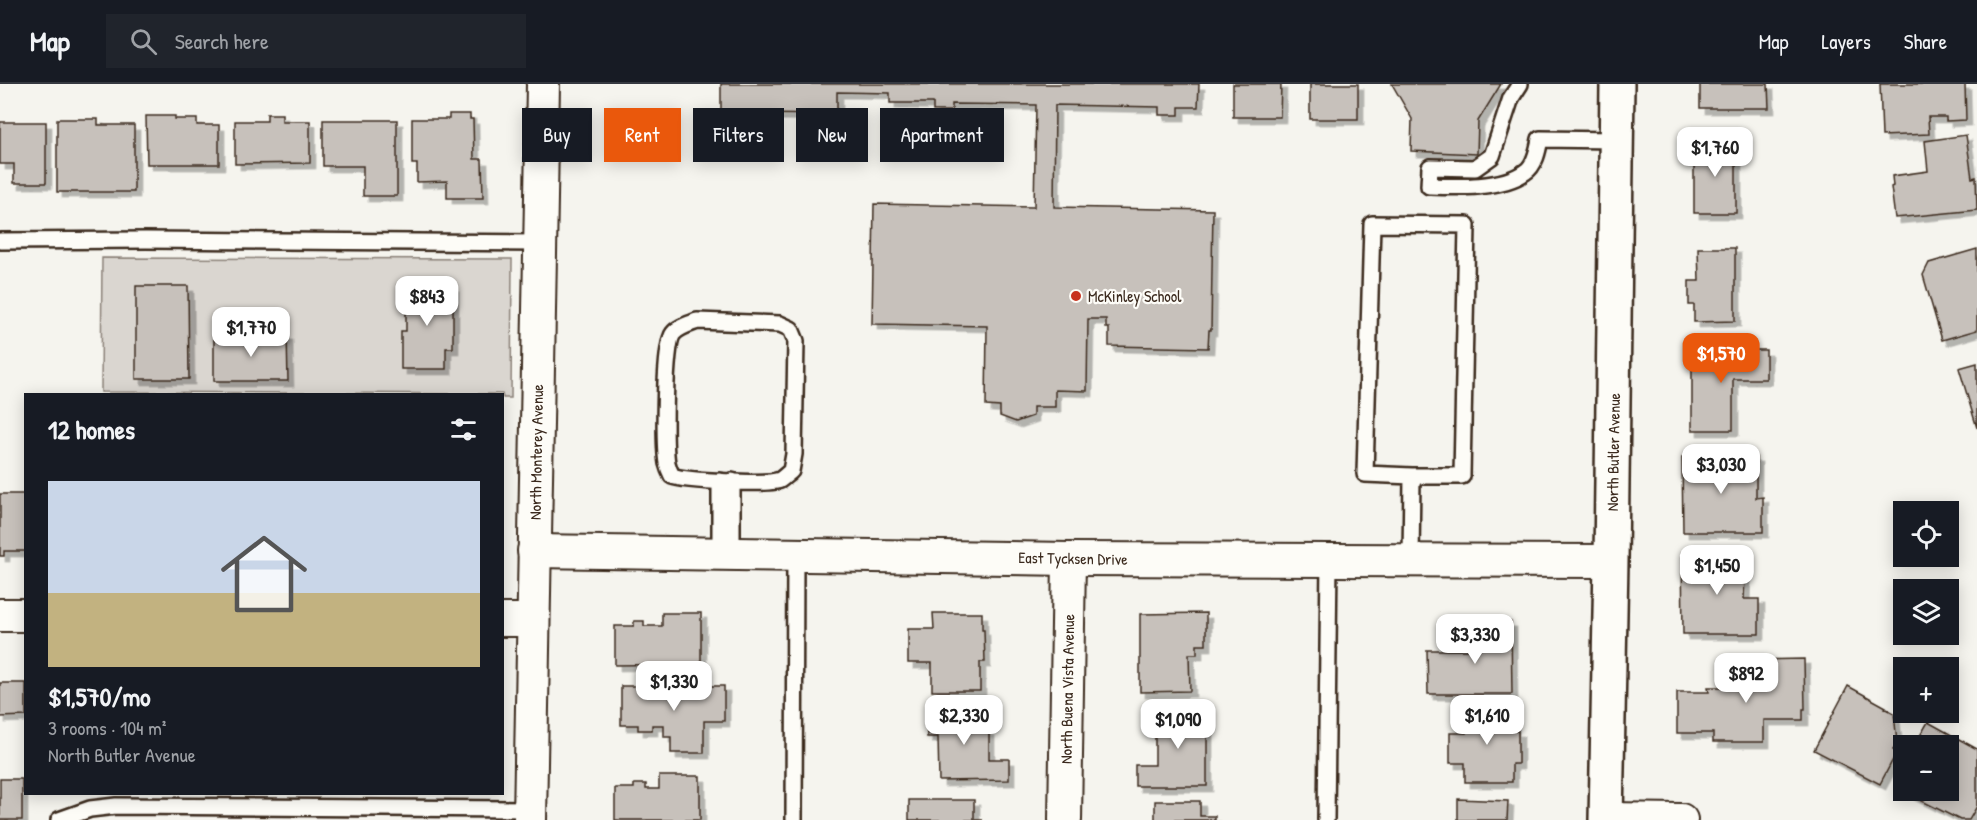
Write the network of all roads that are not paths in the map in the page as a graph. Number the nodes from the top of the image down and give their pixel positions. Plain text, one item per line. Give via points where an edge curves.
1 (543, 84) edge
2 (1520, 84) edge
3 (1617, 84) edge
4 (1616, 140) junction
5 (0, 241) edge
6 (540, 243) junction
7 (1412, 476) junction
8 (726, 481) junction
9 (534, 551) junction
10 (726, 554) junction
11 (795, 555) junction
12 (1069, 559) junction
13 (1329, 560) junction
14 (1411, 560) junction
15 (1611, 561) junction
16 (0, 615) edge
17 (24, 615) edge
18 (518, 620) edge
19 (530, 815) edge
20 (1606, 819) edge
21 (59, 820) edge
22 (794, 820) edge
23 (1065, 820) edge
24 (1326, 820) edge
25 (1681, 820) edge

1 - 6 street, North Monterey Avenue
2 - 4 lane via 1511,98 1492,156 1475,168 1430,167 1429,186 1456,187 1509,180 1527,172 1540,139
3 - 4 main road, North Butler Avenue
4 - 15 main road, North Butler Avenue
5 - 6 lane
6 - 9 street, North Monterey Avenue
7 - 7 lane via 1462,476 1467,225 1372,224 1365,474
7 - 14 lane
8 - 8 lane via 779,481 791,471 796,341 791,329 780,324 698,321 672,334 666,395 667,464 672,476 680,479
8 - 10 lane
9 - 10 street, East Tycksen Drive
9 - 18 street, North Monterey Avenue
10 - 11 street, East Tycksen Drive
11 - 12 street, East Tycksen Drive
11 - 22 lane
12 - 13 street, East Tycksen Drive
12 - 23 street, North Buena Vista Avenue
13 - 14 street, East Tycksen Drive
13 - 24 lane
14 - 15 street, East Tycksen Drive
15 - 20 main road, North Butler Avenue
16 - 17 street
18 - 19 street, North Monterey Avenue
19 - 21 lane via 116,806 90,809
20 - 25 street

